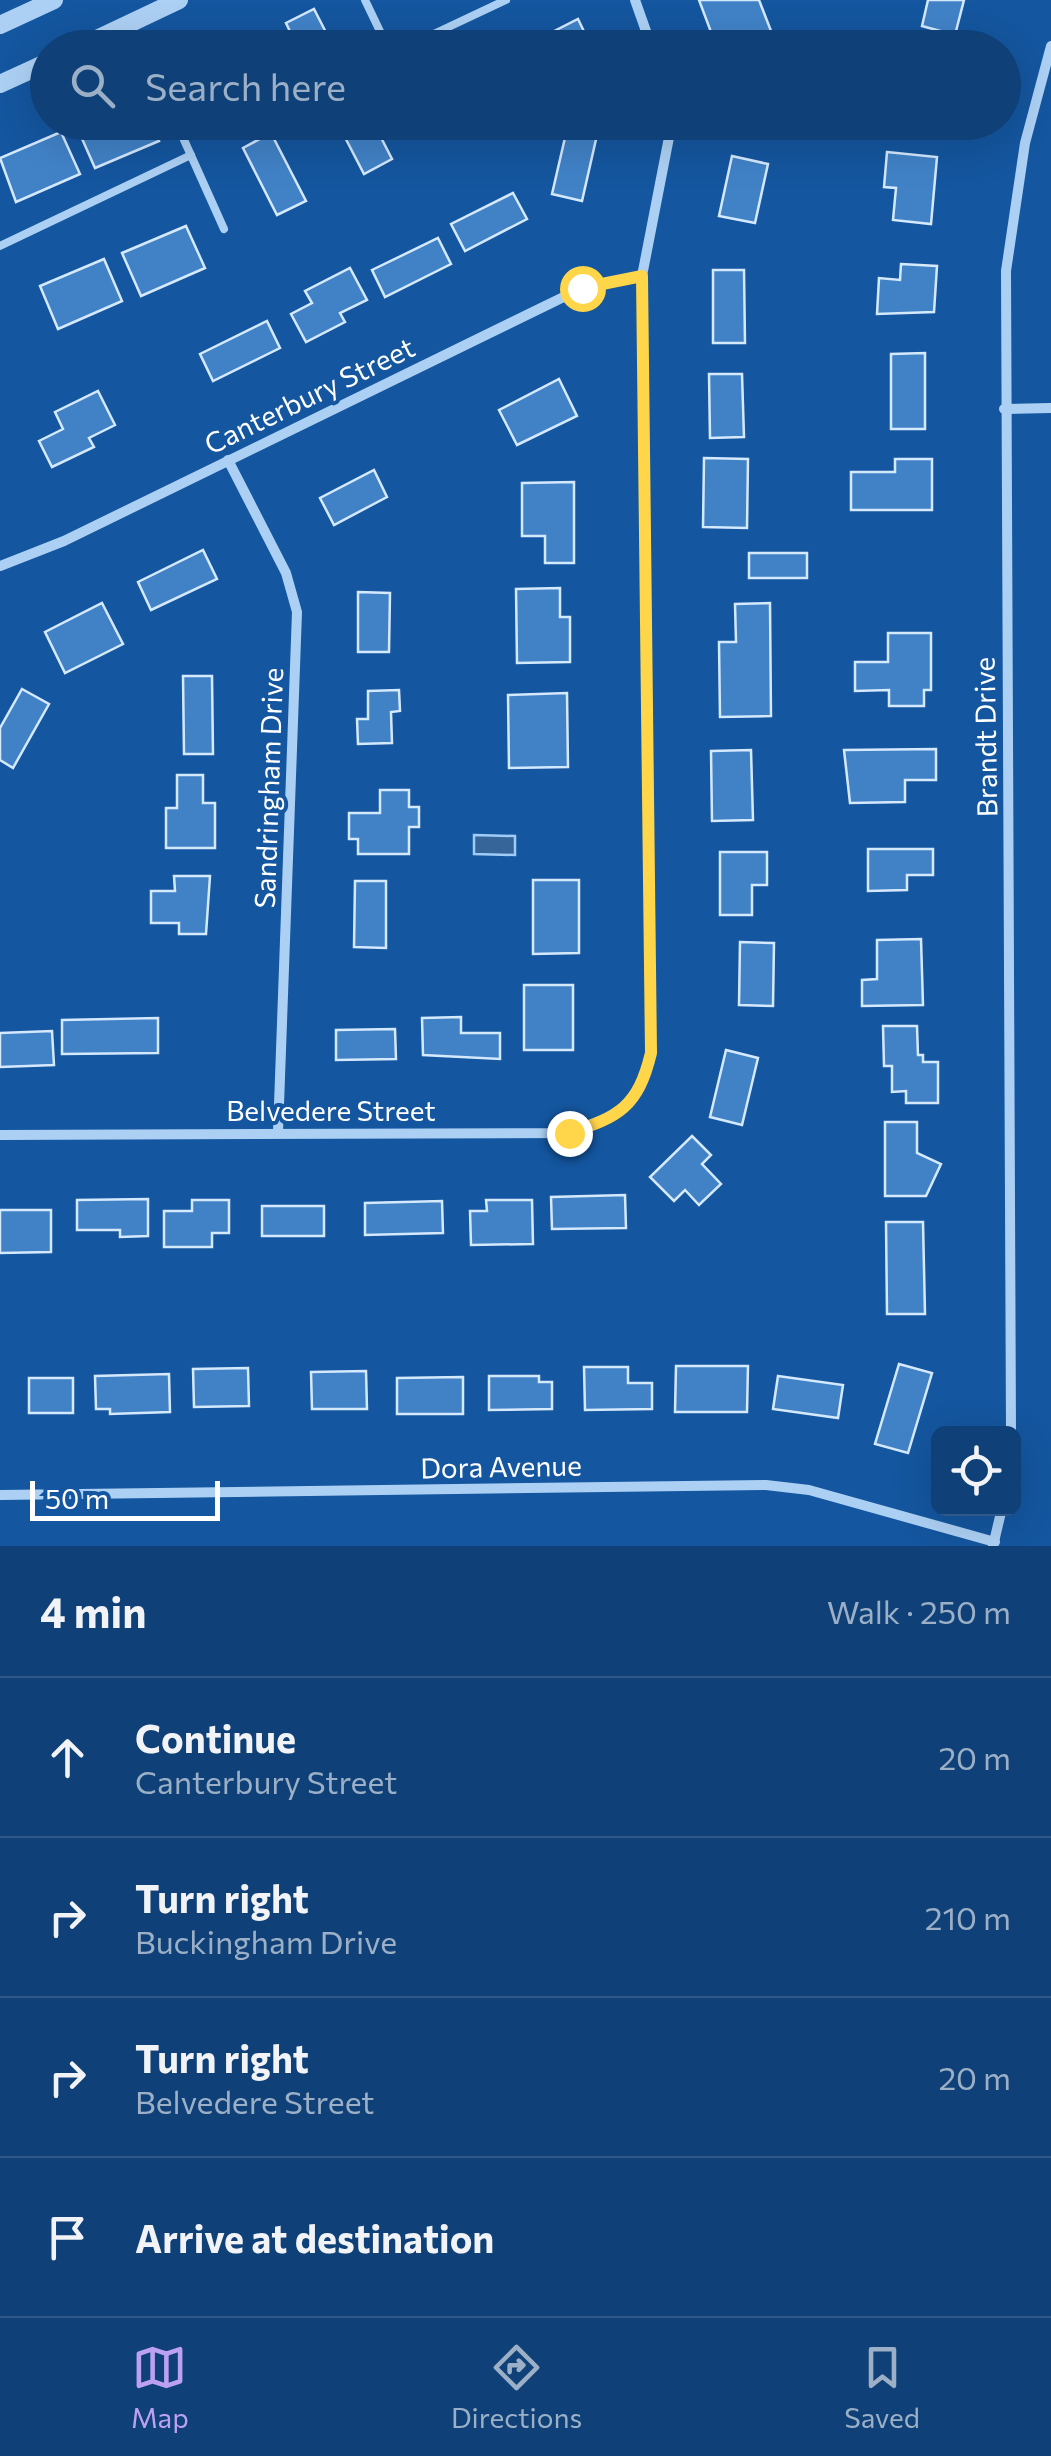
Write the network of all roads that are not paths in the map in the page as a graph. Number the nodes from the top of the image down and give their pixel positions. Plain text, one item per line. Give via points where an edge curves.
1 (54, 0) edge
2 (179, 0) edge
3 (365, 0) edge
4 (506, 0) edge
5 (635, 0) edge
6 (0, 25) edge
7 (116, 30) edge
8 (379, 30) edge
9 (442, 30) edge
10 (646, 30) edge
11 (1051, 46) edge
12 (30, 70) edge
13 (0, 84) edge
14 (184, 140) edge
15 (668, 140) edge
16 (191, 155) junction
17 (224, 229) dead end
18 (0, 246) edge
19 (642, 276) junction
20 (1051, 408) edge
21 (1004, 409) junction
22 (228, 460) junction
23 (0, 566) edge
24 (278, 1132) junction
25 (0, 1136) edge
26 (1011, 1426) edge
27 (0, 1494) edge
28 (1000, 1516) edge
29 (994, 1544) edge

1 - 6 street
2 - 7 street
3 - 8 lane
4 - 9 lane
5 - 10 street
11 - 21 street, Brandt Drive via 1014,203
12 - 13 street
14 - 16 lane
15 - 19 street
16 - 17 lane
16 - 18 lane
19 - 22 street, Canterbury Street via 582,288
19 - 24 street, Belvedere Street via 651,1053 644,1083 623,1111 569,1133
20 - 21 street
21 - 26 street, Brandt Drive
22 - 23 street, Canterbury Street
22 - 24 street, Sandringham Drive via 286,573 297,612
24 - 25 street, Belvedere Street
27 - 29 street, Dora Avenue via 766,1485 809,1490
28 - 29 street

